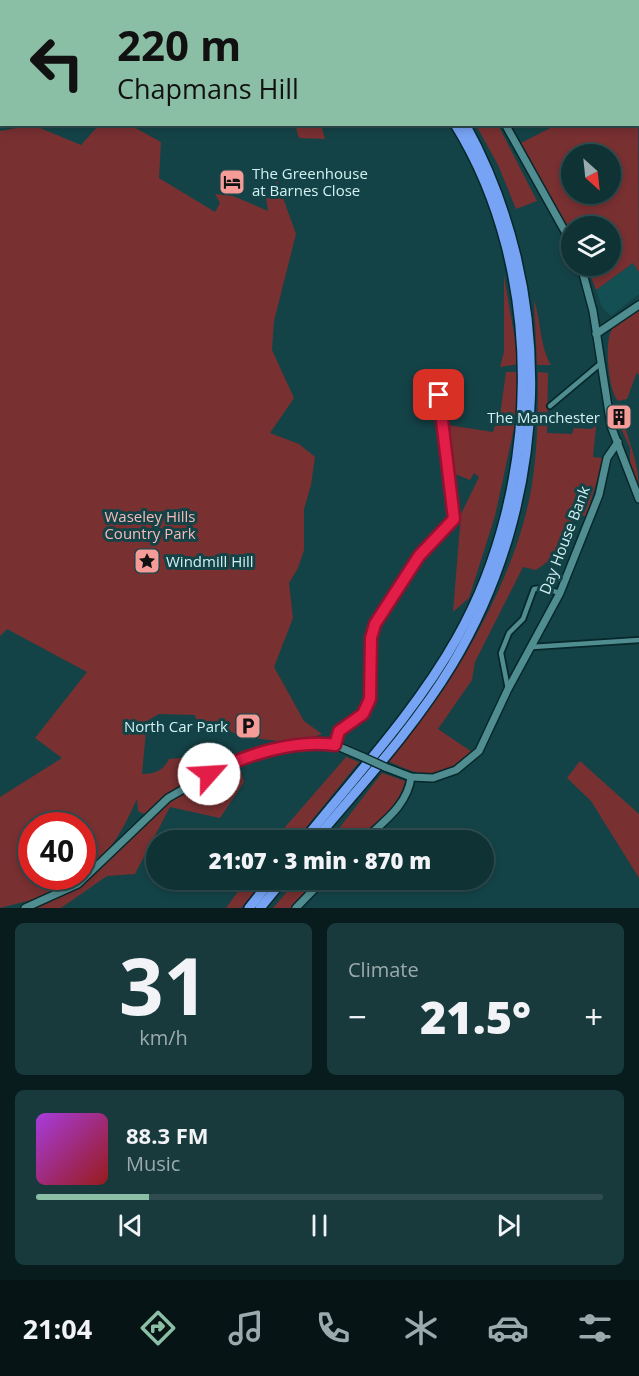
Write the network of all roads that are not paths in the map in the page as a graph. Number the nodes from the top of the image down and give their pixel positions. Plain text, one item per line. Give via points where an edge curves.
1 (456, 126) edge
2 (466, 126) edge
3 (506, 126) edge
4 (561, 224) edge
5 (584, 276) edge
6 (639, 305) edge
7 (596, 334) junction
8 (600, 364) junction
9 (439, 395) dead end
10 (550, 406) dead end
11 (618, 442) junction
12 (639, 499) edge
13 (560, 593) junction
14 (639, 640) edge
15 (532, 647) junction
16 (508, 689) junction
17 (335, 745) junction
18 (411, 777) junction
19 (312, 830) edge
20 (323, 830) edge
21 (374, 830) edge
22 (263, 890) edge
23 (275, 890) edge
24 (313, 890) edge
25 (25, 908) edge
26 (249, 908) edge
27 (260, 908) edge
28 (296, 908) edge

1 - 19 highway via 500,230 516,300 522,416 509,502 487,576 458,637 433,678
2 - 20 highway via 507,220 529,326 531,411 518,502 486,599 451,667
3 - 4 street
5 - 7 street
6 - 7 street
7 - 8 street
8 - 10 street
8 - 11 street via 611,426
9 - 17 street via 454,519 419,556 375,624 371,638 370,699 363,714 339,731
11 - 12 street
11 - 13 street, Day House Bank via 607,458 599,495
13 - 15 street, Day House Bank
13 - 16 street via 534,589 523,619 509,633 501,656
14 - 15 street
15 - 16 street, Day House Bank
16 - 18 street, Day House Bank via 489,733 467,763 433,778
17 - 18 street, bridge
17 - 25 street via 309,744 222,767 168,798 78,884
18 - 21 street via 401,803
22 - 26 highway
23 - 27 highway
24 - 28 street

